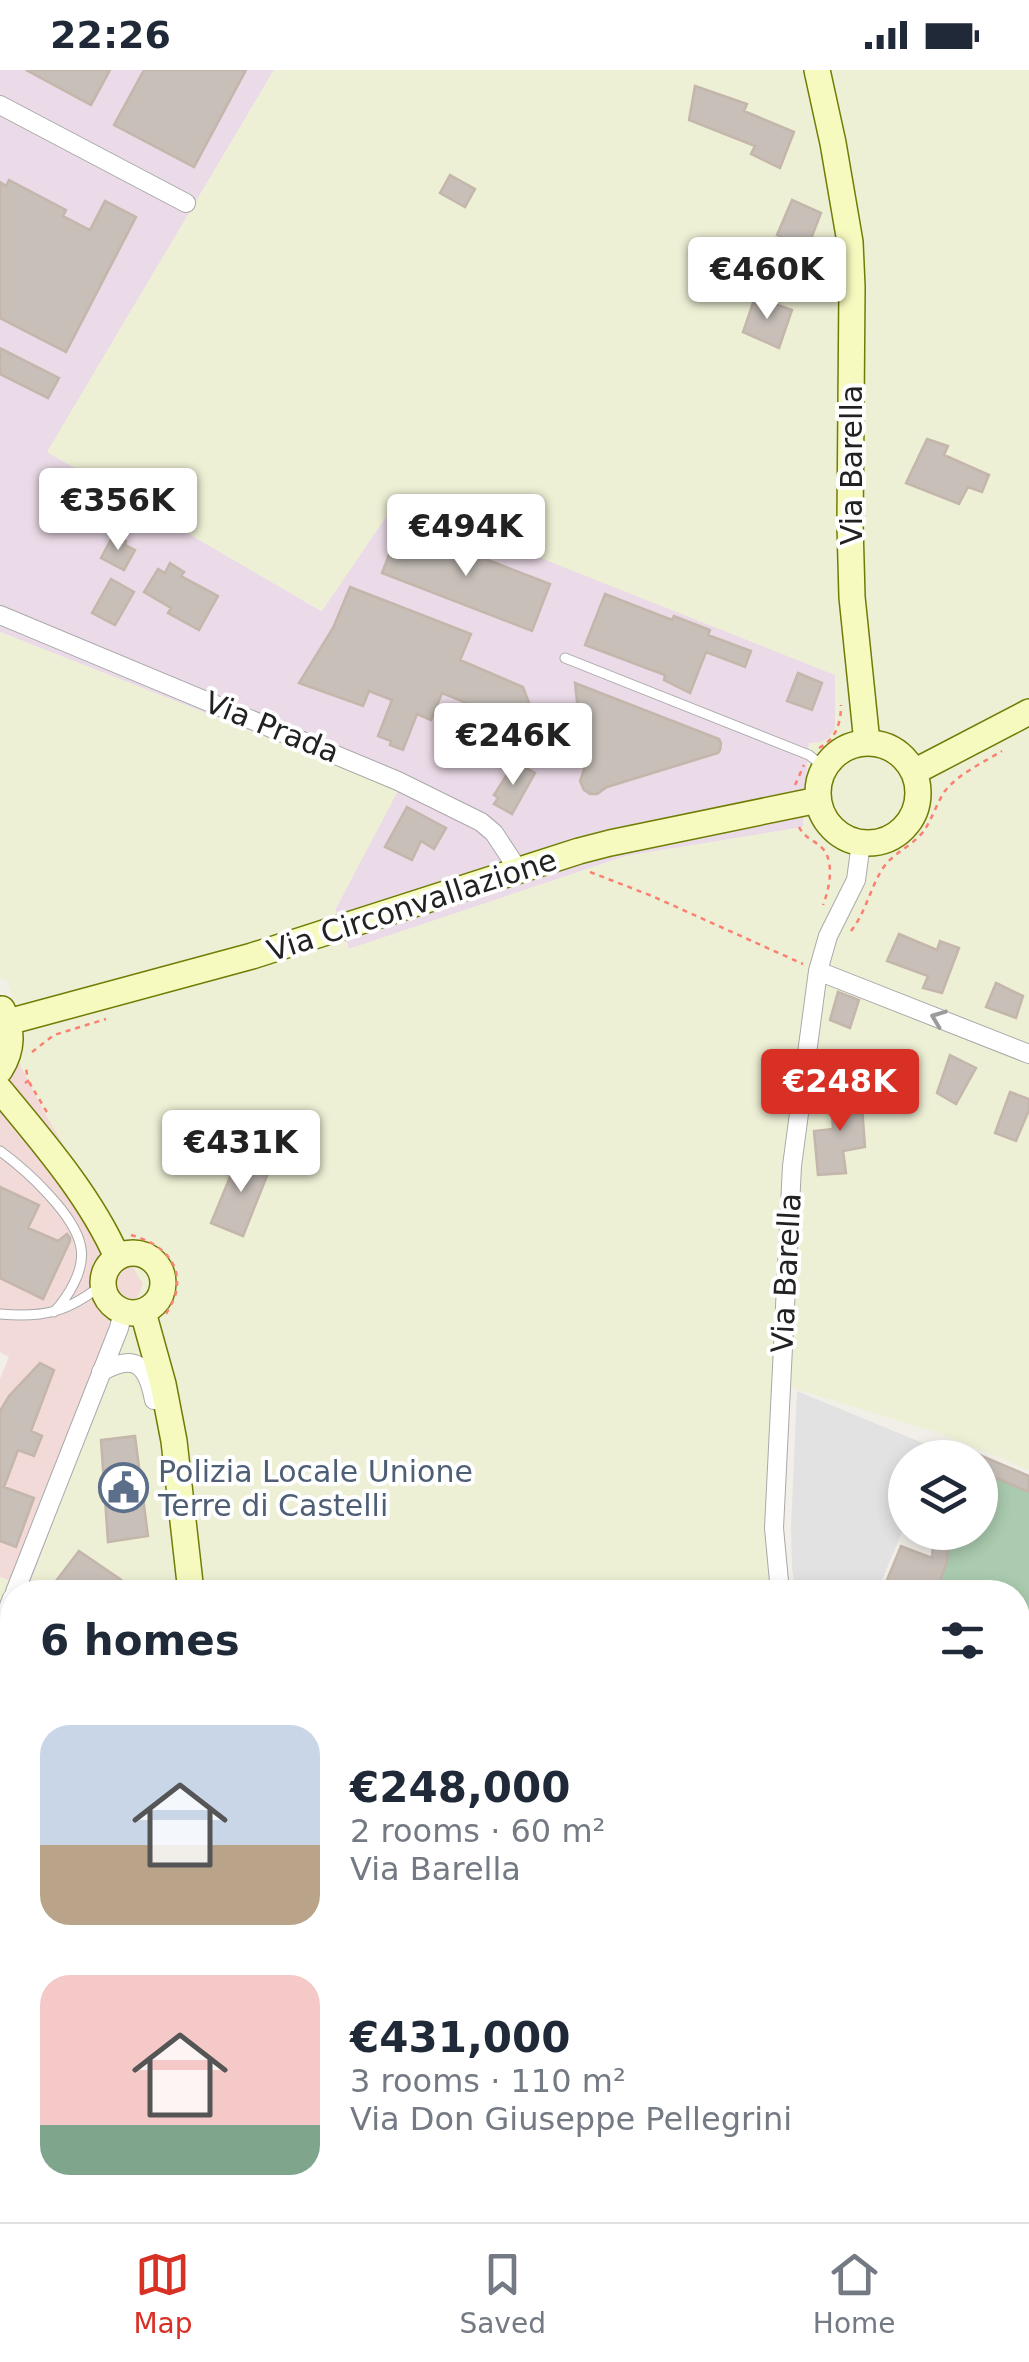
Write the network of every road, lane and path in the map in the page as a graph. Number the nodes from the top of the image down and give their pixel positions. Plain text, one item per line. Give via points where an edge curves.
1 (817, 70) edge
2 (0, 105) edge
3 (186, 202) dead end
4 (0, 615) edge
5 (566, 658) dead end
6 (1029, 712) edge
7 (868, 743) junction
8 (1014, 744) dead end
9 (825, 768) junction
10 (914, 772) junction
11 (818, 800) junction
12 (861, 843) junction
13 (585, 869) dead end
14 (520, 872) junction
15 (848, 934) dead end
16 (818, 971) junction
17 (4, 1015) edge
18 (114, 1016) dead end
19 (1029, 1054) edge
20 (0, 1070) edge
21 (3, 1094) edge
22 (0, 1152) edge
23 (47, 1192) junction
24 (60, 1196) dead end
25 (117, 1258) junction
26 (103, 1284) junction
27 (54, 1312) junction
28 (133, 1312) junction
29 (0, 1314) edge
30 (101, 1372) junction
31 (174, 1440) junction
32 (20, 1580) edge
33 (190, 1580) edge
34 (779, 1580) edge

1 - 7 main road, Via Barella via 850,242 852,579
2 - 3 street
4 - 14 street, Via Prada via 398,780 481,822
5 - 9 lane
6 - 10 main road
7 - 9 main road via 843,750
7 - 10 main road via 890,748
8 - 15 path via 948,786 925,829 881,870
9 - 11 main road
10 - 12 main road via 918,802 904,829
11 - 12 main road via 838,833
11 - 14 main road, Via Circonvallazione via 610,842
12 - 16 street, Via Barella via 856,880
13 - 16 path
14 - 17 main road, Via Circonvallazione via 252,956
19 -> 16 street
16 - 34 street, Via Barella via 788,1225 774,1514
17 - 20 main road via 10,1047
18 - 21 path via 54,1035 30,1053 28,1081
21 - 25 main road via 104,1228
22 - 23 lane
23 - 24 lane
23 - 27 lane via 77,1234 82,1253 68,1296
25 - 26 main road
25 - 28 main road via 142,1254 164,1278 151,1308
26 - 27 lane
26 - 28 main road via 109,1301
27 - 29 lane
28 - 30 street
28 - 31 main road via 163,1384
30 - 31 street via 122,1361 141,1367 158,1424
30 - 32 street
31 - 33 main road

